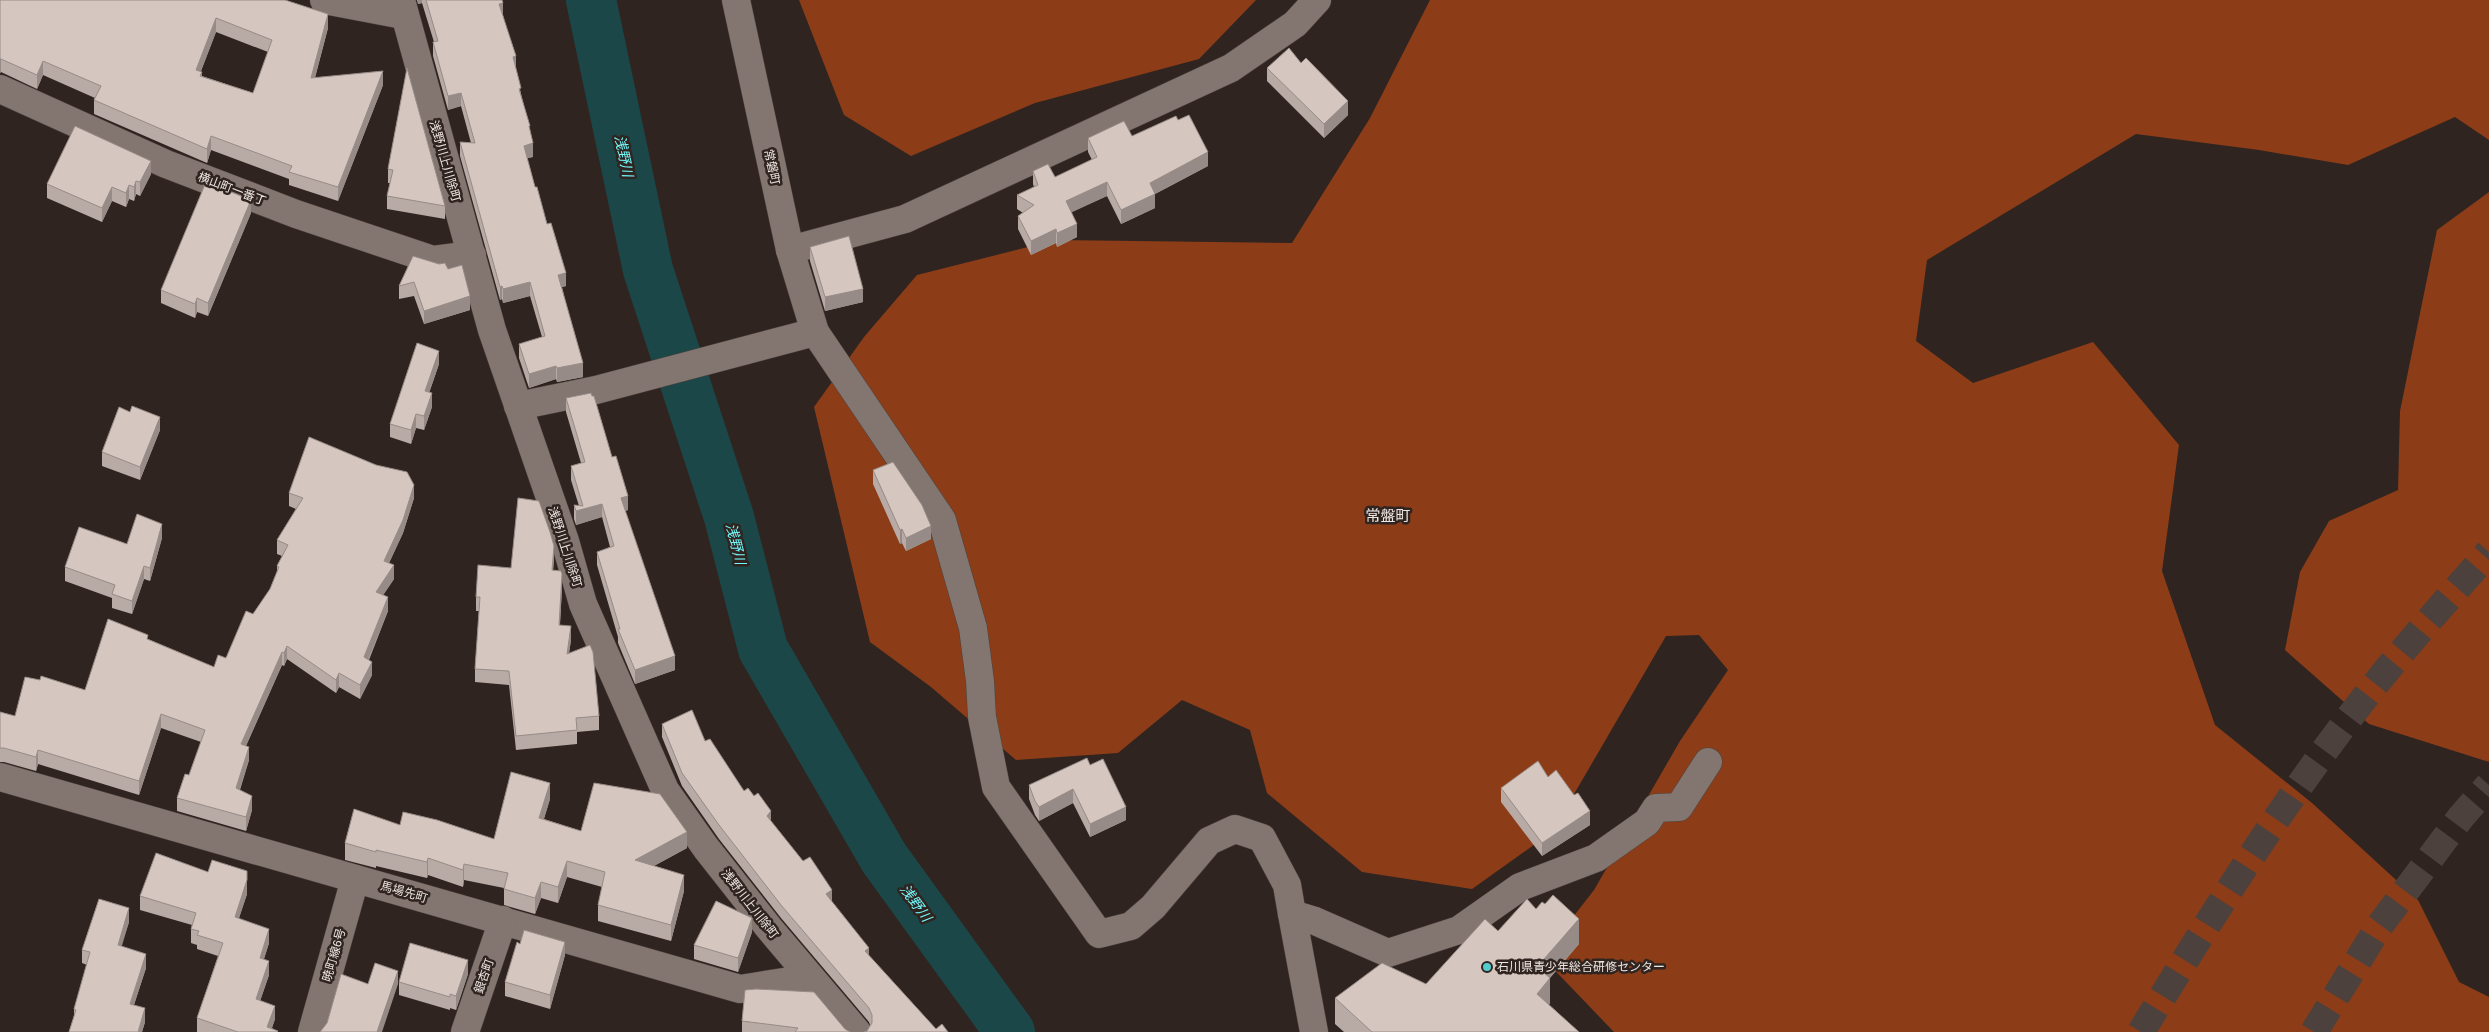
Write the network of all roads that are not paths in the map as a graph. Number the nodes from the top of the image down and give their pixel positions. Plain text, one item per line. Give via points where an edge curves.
1 (324, 0) edge
2 (736, 0) edge
3 (1317, 0) edge
4 (402, 7) edge
5 (0, 89) edge
6 (790, 250) junction
7 (472, 255) junction
8 (815, 332) junction
9 (518, 406) junction
10 (1708, 762) dead end
11 (0, 777) edge
12 (355, 879) junction
13 (1292, 914) junction
14 (503, 920) junction
15 (809, 978) junction
16 (312, 1032) edge
17 (465, 1032) edge
18 (856, 1032) edge
19 (1314, 1032) edge

1 - 4 street
2 - 6 street, 常磐町
3 - 6 street via 1295,24 1222,72 905,219
4 - 7 street, 浅野川上川除町
5 - 7 street, 横山町一番丁 via 166,164 296,214 432,260
6 - 8 street, 常磐町
7 - 9 street, 浅野川上川除町 via 492,330
8 - 9 street via 596,390
8 - 13 street, 常磐町 via 942,520 973,628 982,717 996,787 1099,934 1131,926 1153,906 1209,841 1234,829 1262,838 1287,885
9 - 15 street, 浅野川上川除町 via 565,541 583,604 664,790
10 - 13 street via 1679,807 1656,808 1647,822 1596,858 1520,887 1460,930 1388,953 1315,920
11 - 12 street, 馬場先町
12 - 14 street, 馬場先町
12 - 16 street, 暁町線6号
13 - 19 street
14 - 15 street, 馬場先町 via 740,989
14 - 17 street, 銀杏町
15 - 18 street, 浅野川上川除町

